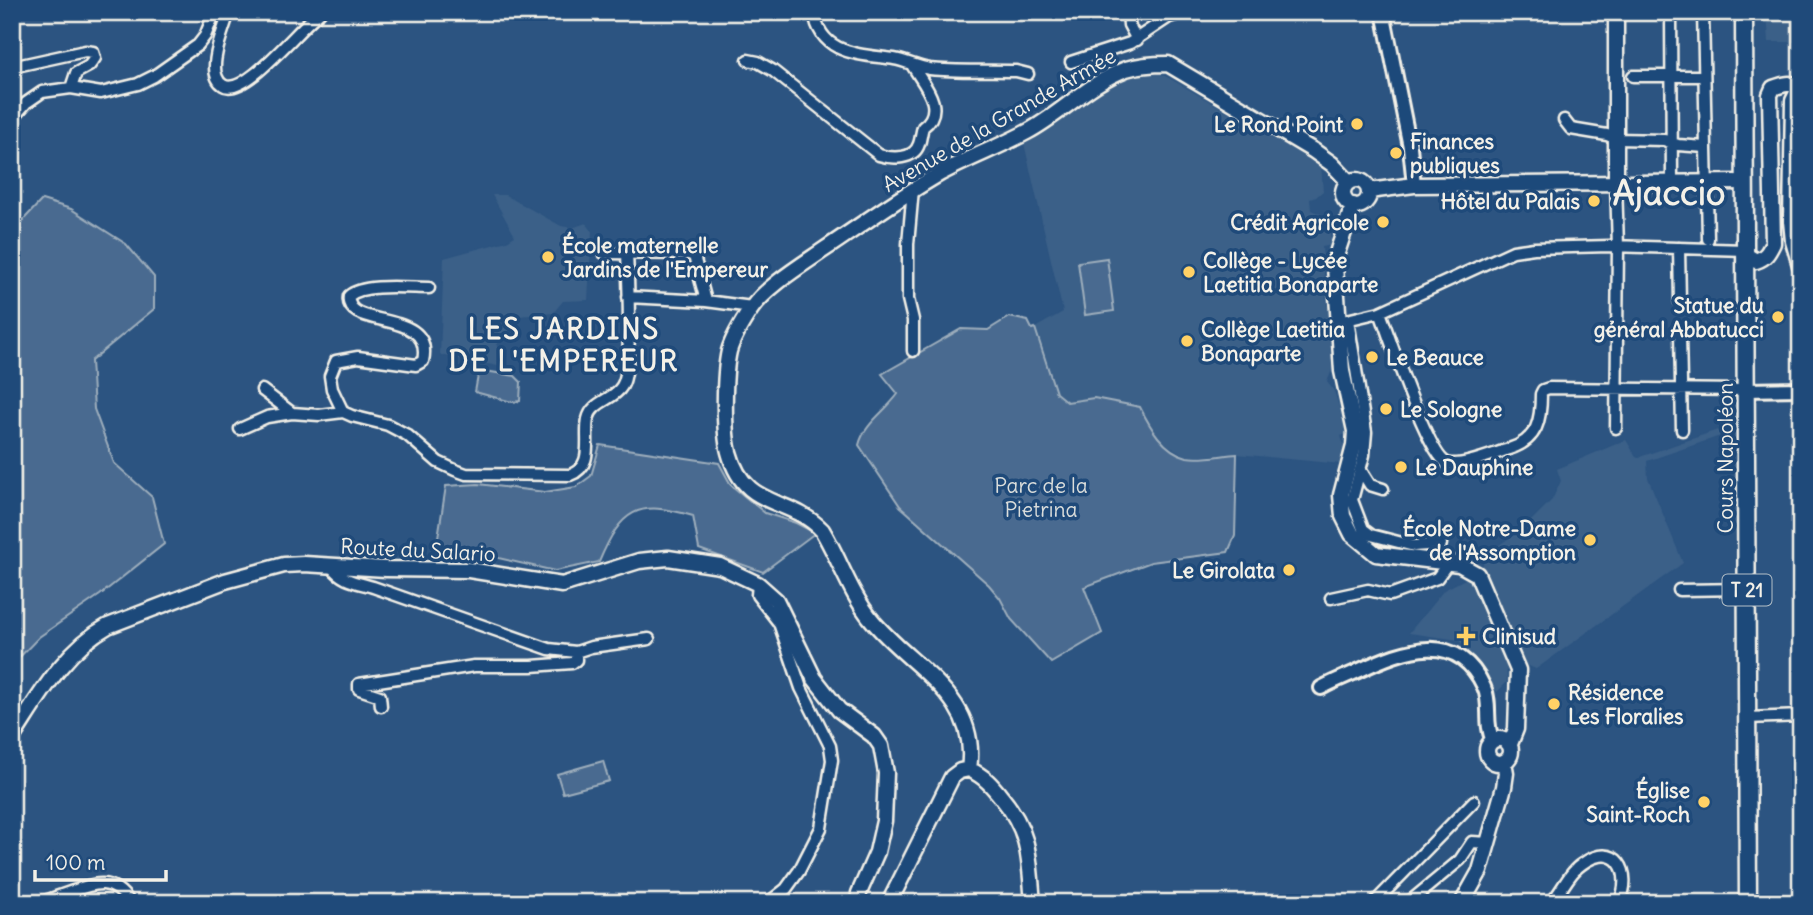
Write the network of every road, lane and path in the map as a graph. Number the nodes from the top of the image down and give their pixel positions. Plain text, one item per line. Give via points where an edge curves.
1 (215, 12) edge
2 (229, 12) edge
3 (320, 12) edge
4 (814, 12) edge
5 (1128, 12) edge
6 (1185, 12) edge
7 (1383, 12) edge
8 (1616, 12) edge
9 (1671, 12) edge
10 (1703, 12) edge
11 (1744, 12) edge
12 (1137, 40) junction
13 (748, 60) dead end
14 (1072, 62) dead end
15 (912, 65) junction
16 (12, 67) edge
17 (1028, 74) dead end
18 (1633, 76) dead end
19 (1670, 76) junction
20 (1703, 76) junction
21 (1801, 87) edge
22 (71, 88) junction
23 (12, 119) edge
24 (1564, 120) dead end
25 (1797, 122) edge
26 (1616, 139) junction
27 (1670, 142) junction
28 (1704, 147) junction
29 (1801, 171) edge
30 (1745, 181) junction
31 (1349, 182) junction
32 (1672, 182) junction
33 (1707, 182) junction
34 (1616, 183) junction
35 (1414, 185) junction
36 (913, 189) junction
37 (1369, 191) junction
38 (1353, 205) junction
39 (1801, 227) edge
40 (1707, 239) dead end
41 (1618, 247) junction
42 (1679, 248) junction
43 (1746, 252) junction
44 (604, 253) dead end
45 (626, 253) junction
46 (1801, 265) edge
47 (429, 288) dead end
48 (628, 297) junction
49 (706, 301) junction
50 (1680, 302) dead end
51 (752, 307) junction
52 (1380, 312) junction
53 (1343, 325) junction
54 (1680, 334) dead end
55 (912, 351) dead end
56 (1801, 389) edge
57 (262, 390) dead end
58 (1617, 390) junction
59 (1746, 390) junction
60 (1681, 391) junction
61 (343, 412) junction
62 (292, 413) junction
63 (1616, 428) dead end
64 (240, 429) dead end
65 (1682, 430) dead end
66 (1360, 469) junction
67 (1383, 489) dead end
68 (1441, 544) dead end
69 (1448, 563) junction
70 (331, 566) junction
71 (758, 584) junction
72 (1747, 589) junction
73 (1679, 590) dead end
74 (1331, 598) dead end
75 (649, 639) dead end
76 (576, 653) junction
77 (1321, 688) dead end
78 (381, 706) dead end
79 (1801, 716) edge
80 (1747, 718) junction
81 (12, 738) edge
82 (1493, 740) junction
83 (1510, 744) junction
84 (1504, 762) junction
85 (969, 769) junction
86 (1474, 801) dead end
87 (1488, 844) junction
88 (35, 903) edge
89 (130, 903) edge
90 (768, 903) edge
91 (858, 903) edge
92 (889, 903) edge
93 (1033, 903) edge
94 (1374, 903) edge
95 (1408, 903) edge
96 (1462, 903) edge
97 (1551, 903) edge
98 (1619, 903) edge
99 (1748, 903) edge

1 - 22 street via 198,45 154,76 101,93
2 - 3 street via 214,70 220,83 235,88 247,82
4 - 15 street via 818,30 842,50
5 - 12 street
6 - 12 street via 1169,17
7 - 35 street
8 - 26 main road
9 - 19 street
10 - 20 street
11 - 30 main road, Cours Napoléon / T 21
12 - 14 street
13 - 15 street via 772,70 879,155 890,158 919,147 923,127 934,113 934,101
15 - 17 street
16 - 22 street via 93,52 94,58 76,73
18 - 19 street
19 - 20 street
19 - 27 street
20 - 28 street
21 - 25 main road via 1794,101
21 - 43 main road via 1783,84 1770,95 1773,243 1761,260
22 - 23 street via 35,95
24 - 26 street via 1571,129
25 - 46 main road via 1792,221
26 - 27 street
26 - 34 main road
27 - 28 street
27 - 32 street
28 - 33 street
29 - 39 main road
30 - 33 main road
30 - 43 main road, Cours Napoléon / T 21
31 - 36 main road, Avenue de la Grande Armée via 1314,151 1168,64 1153,64 1126,69 1104,80 1032,130
31 - 37 main road via 1362,181
31 - 38 main road via 1343,193
32 - 33 main road
32 - 34 main road
33 - 40 street
34 - 35 main road
34 - 41 street
35 - 37 main road
36 - 51 main road, Avenue de la Grande Armée via 798,268
36 - 55 street via 908,244
37 - 38 main road via 1366,201
38 - 53 main road via 1335,266
41 - 42 street
41 - 52 street via 1513,251
41 - 58 street
42 - 43 street
42 - 50 street
43 - 59 main road, Cours Napoléon / T 21
44 - 45 street
45 - 48 street
45 - 49 street via 694,256
47 - 61 street via 369,288 349,296 351,307 361,313 418,334 425,352 424,361 416,365 358,357 336,361 330,376
48 - 49 street
48 - 61 street via 627,376 616,394 597,405 588,417 586,460 578,472 562,476 467,474 438,462 388,425
49 - 51 street
51 - 85 main road, Avenue de la Grande Armée via 728,359 726,431 741,480 760,497 810,518 822,530 872,619 946,691 963,716
52 - 53 street
52 - 58 street via 1421,421 1447,463 1474,460 1528,438 1538,426 1543,390
53 - 66 street via 1366,432
53 - 69 main road via 1342,371 1354,431 1341,495 1343,516 1352,534 1376,554
54 - 60 street
56 - 59 street
57 - 62 street
58 - 60 street
58 - 63 street
59 - 60 street
59 - 72 main road, Cours Napoléon / T 21
60 - 65 street
61 - 62 street
62 - 64 street via 267,417
66 - 67 street via 1370,485
66 - 68 street via 1352,500 1363,529 1414,546
69 - 74 street via 1437,578 1390,595 1368,590
69 - 83 main road via 1477,574 1515,659 1518,696
70 - 71 main road, Route du Salario via 469,570 562,584 614,567 668,558 720,566
70 - 76 street via 347,580 550,649
70 - 81 main road, Route du Salario via 304,564 260,570 108,626 78,646
71 - 90 street via 757,595 779,623 832,760 821,828 799,871
71 - 91 main road, Route du Salario via 776,600 814,678 839,710 881,746 886,773 884,821
72 - 73 street
72 - 80 main road, Cours Napoléon / T 21
75 - 76 street
76 - 78 street via 572,663 474,666 359,684 359,689 380,696
77 - 82 street via 1390,656 1439,648 1472,668 1485,689
79 - 80 street
80 - 99 main road, Cours Napoléon / T 21
82 - 83 main road
82 - 84 main road via 1487,754 1492,761
83 - 84 main road via 1511,754
84 - 87 main road via 1506,773
85 - 92 main road via 952,777
85 - 93 main road via 985,776 1016,814 1025,834
86 - 94 street
87 - 95 street via 1472,842 1460,860
87 - 96 main road via 1480,871
88 - 89 street via 76,888 104,884 115,887
97 - 98 street via 1582,864 1611,855 1624,870

